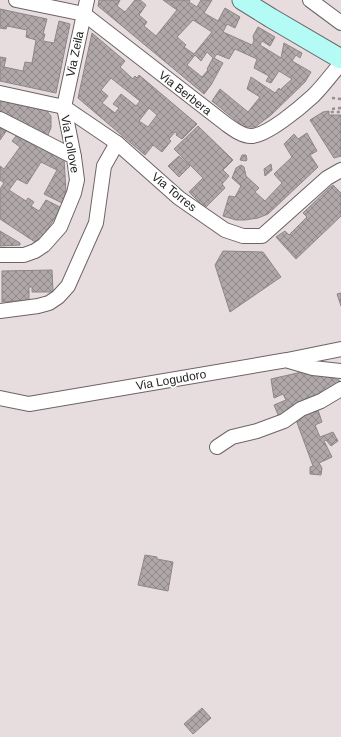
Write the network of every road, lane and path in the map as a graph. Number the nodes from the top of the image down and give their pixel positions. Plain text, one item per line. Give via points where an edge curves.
1 (16, 0) edge
2 (87, 0) edge
3 (242, 0) edge
4 (310, 0) edge
5 (84, 14) junction
6 (341, 23) edge
7 (341, 59) edge
8 (341, 63) edge
9 (0, 93) edge
10 (64, 107) junction
11 (341, 108) edge
12 (341, 112) edge
13 (0, 119) edge
14 (117, 143) junction
15 (74, 157) junction
16 (341, 170) edge
17 (0, 255) edge
18 (0, 311) edge
19 (341, 349) edge
20 (287, 360) junction
21 (341, 371) edge
22 (341, 389) edge
23 (0, 398) edge
24 (217, 448) dead end

1 - 5 street, Via Berbera
2 - 5 street, Via Zeila
3 - 7 main road
4 - 6 street
5 - 8 street, Via Berbera via 226,124 250,136 261,134 284,119 312,96
5 - 10 street, Via Zeila
9 - 10 street, Via Torres
10 - 14 street, Via Torres
10 - 15 street, Via Lollove
11 - 12 path via 331,109 332,112
13 - 15 street
14 - 16 street, Via Torres via 179,198 225,230 243,236 262,236 327,178
14 - 18 street via 104,166 96,223 68,286 49,303
15 - 17 street, Via Lollove via 74,194 60,227 36,251
19 - 20 street, Via Logudoro
20 - 21 street via 313,368
20 - 23 street, Via Logudoro via 29,404
22 - 24 street via 284,421 232,437

